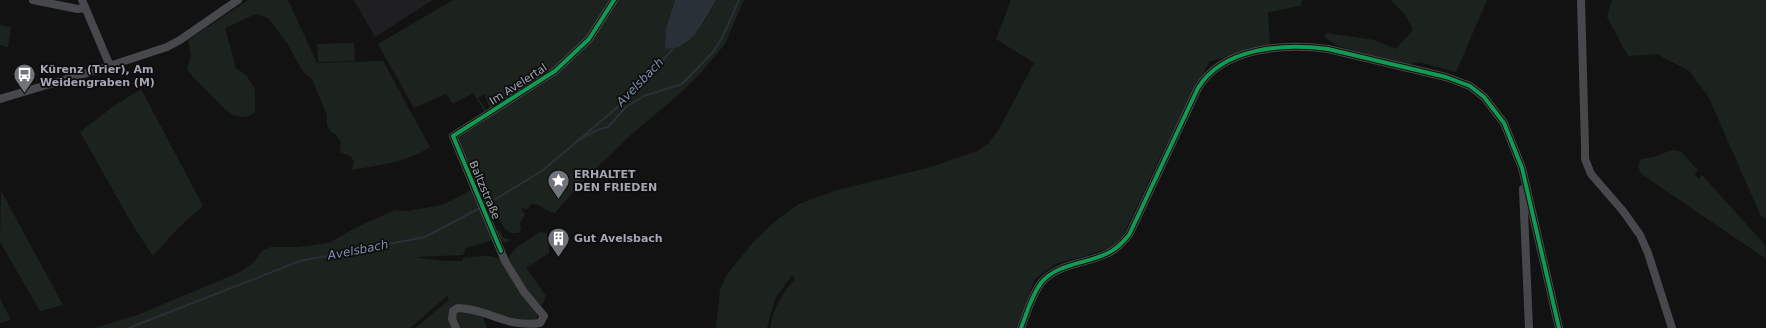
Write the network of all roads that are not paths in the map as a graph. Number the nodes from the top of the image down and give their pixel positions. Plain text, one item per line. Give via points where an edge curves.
1 (33, 0) edge
2 (82, 0) edge
3 (238, 0) edge
4 (614, 0) edge
5 (1581, 0) edge
6 (85, 8) junction
7 (110, 66) junction
8 (0, 99) edge
9 (453, 136) joint
10 (1522, 168) junction
11 (456, 328) edge
12 (1022, 328) edge
13 (1529, 328) edge
14 (1560, 328) edge
15 (1672, 328) edge

1 - 6 street via 78,9
2 - 6 street
3 - 7 street via 173,44
4 - 9 street, Im Avelertal via 589,39 555,71
5 - 15 street via 1587,167 1640,235
6 - 7 street
7 - 8 street
9 - 11 street, Baltzstraße via 505,260 524,292 542,312 543,320 526,327 516,326 458,308 453,311 452,316
10 - 12 street via 1504,123 1484,97 1470,86 1446,77 1315,47 1275,48 1241,56 1219,66 1202,81 1129,235 1121,245 1108,253 1062,268 1042,282 1035,292
10 - 13 street
10 - 14 street

